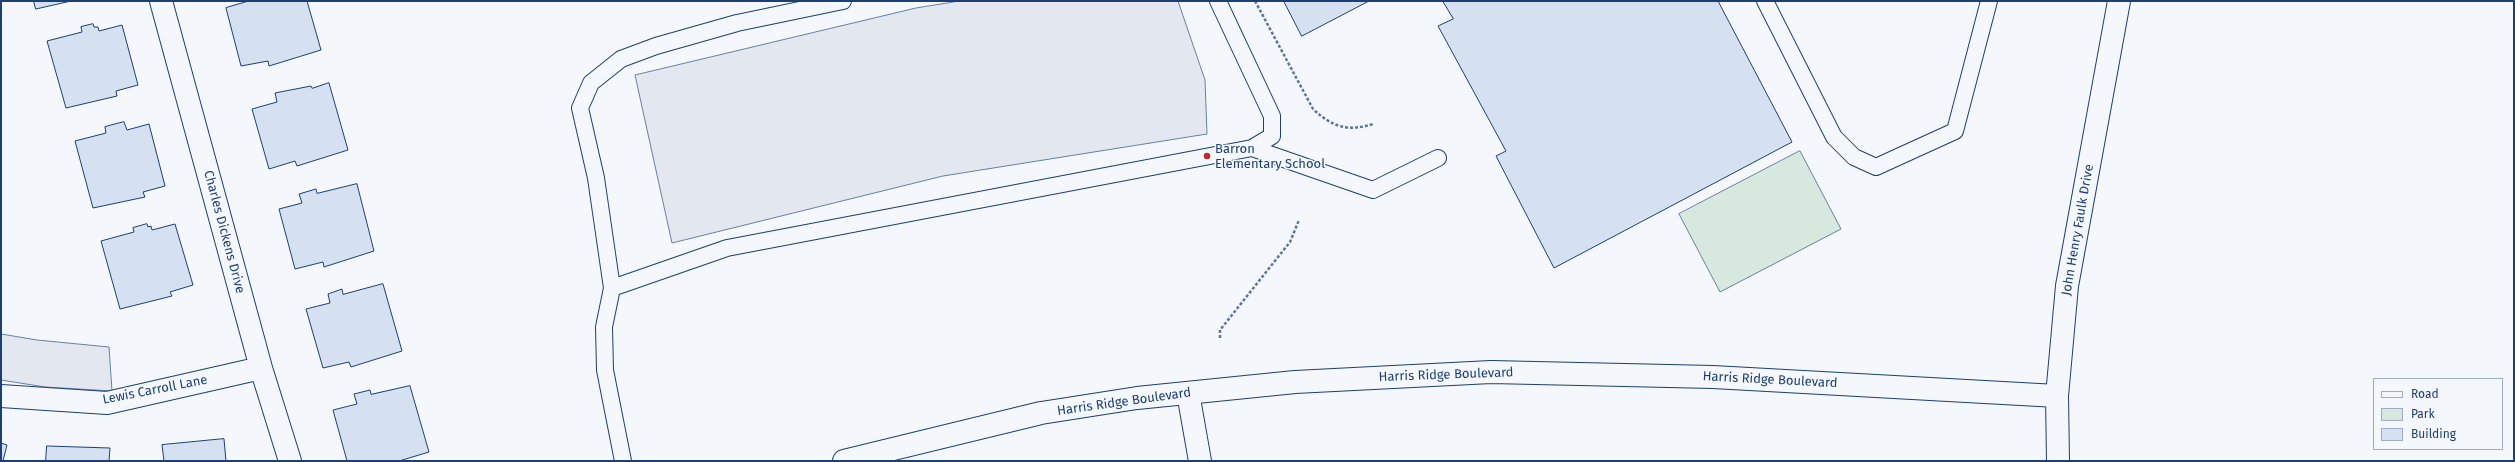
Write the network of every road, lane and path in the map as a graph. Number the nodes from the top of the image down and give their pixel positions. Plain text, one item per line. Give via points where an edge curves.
1 (161, 1) edge
2 (843, 1) edge
3 (1218, 1) edge
4 (1255, 1) edge
5 (1765, 1) edge
6 (1989, 1) edge
7 (2119, 1) edge
8 (1373, 124) dead end
9 (1252, 148) junction
10 (1438, 158) dead end
11 (1299, 220) dead end
12 (612, 288) junction
13 (1220, 338) dead end
14 (261, 368) junction
15 (1188, 393) junction
16 (1, 396) edge
17 (2056, 396) junction
18 (290, 461) edge
19 (623, 461) edge
20 (844, 461) edge
21 (1200, 461) edge
22 (2058, 461) edge

1 - 14 street, Charles Dickens Drive
2 - 12 lane via 737,23 656,46 621,59 591,83 580,108 596,178
3 - 9 lane via 1272,116 1272,136
4 - 8 path via 1312,109 1335,125 1357,129
5 - 6 lane via 1834,137 1854,157 1876,167 1955,131
7 - 17 street, John Henry Faulk Drive via 2067,286
9 - 10 lane via 1374,190
9 - 12 lane via 727,248
11 - 13 path via 1290,242 1220,330
12 - 19 lane via 604,327 605,370
14 - 16 street, Lewis Carroll Lane via 107,403
14 - 18 street, Charles Dickens Drive
15 - 17 street, Harris Ridge Boulevard via 1295,382 1491,372 1713,377
15 - 20 street, Harris Ridge Boulevard via 1041,413
15 - 21 street
17 - 22 street, John Henry Faulk Drive

